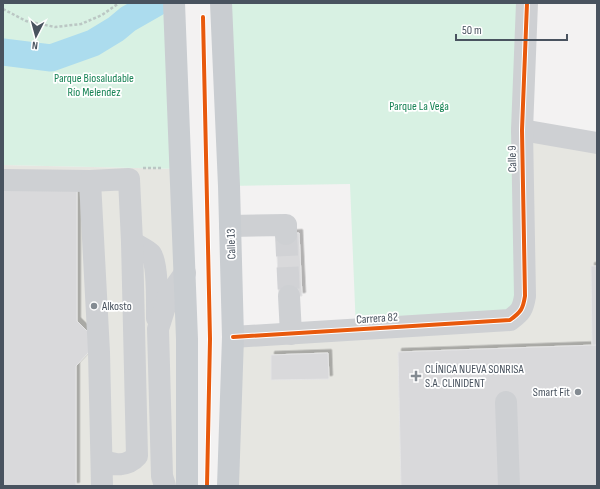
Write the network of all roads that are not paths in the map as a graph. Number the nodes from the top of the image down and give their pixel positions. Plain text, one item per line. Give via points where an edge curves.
1 (174, 3) edge
2 (527, 3) edge
3 (222, 5) edge
4 (522, 130) junction
5 (597, 143) edge
6 (3, 180) edge
7 (90, 181) junction
8 (230, 226) junction
9 (286, 234) dead end
10 (132, 242) junction
11 (185, 273) junction
12 (289, 296) tunnel mouth
13 (519, 314) joint
14 (158, 330) junction
15 (291, 334) junction
16 (233, 337) junction
17 (506, 402) dead end
18 (102, 459) junction
19 (161, 483) edge
20 (102, 486) edge
21 (186, 486) edge
22 (228, 486) edge
23 (509, 486) edge

1 - 11 main road
2 - 4 street, Calle 9
3 - 8 main road, Calle 13
4 - 5 street
4 - 13 street, Calle 9 via 524,305
6 - 7 street
7 - 10 street via 129,179
7 - 18 street
8 - 9 street via 286,225
8 - 16 main road, Calle 13
10 - 14 street via 152,255 156,273
10 - 18 street via 137,456 132,462 118,464 108,463
11 - 14 street via 168,297
11 - 21 main road
12 - 15 street
13 - 15 street, Carrera 82 via 510,320
14 - 19 street
15 - 16 street, Carrera 82
16 - 22 main road, Calle 13
17 - 23 street
18 - 20 street

